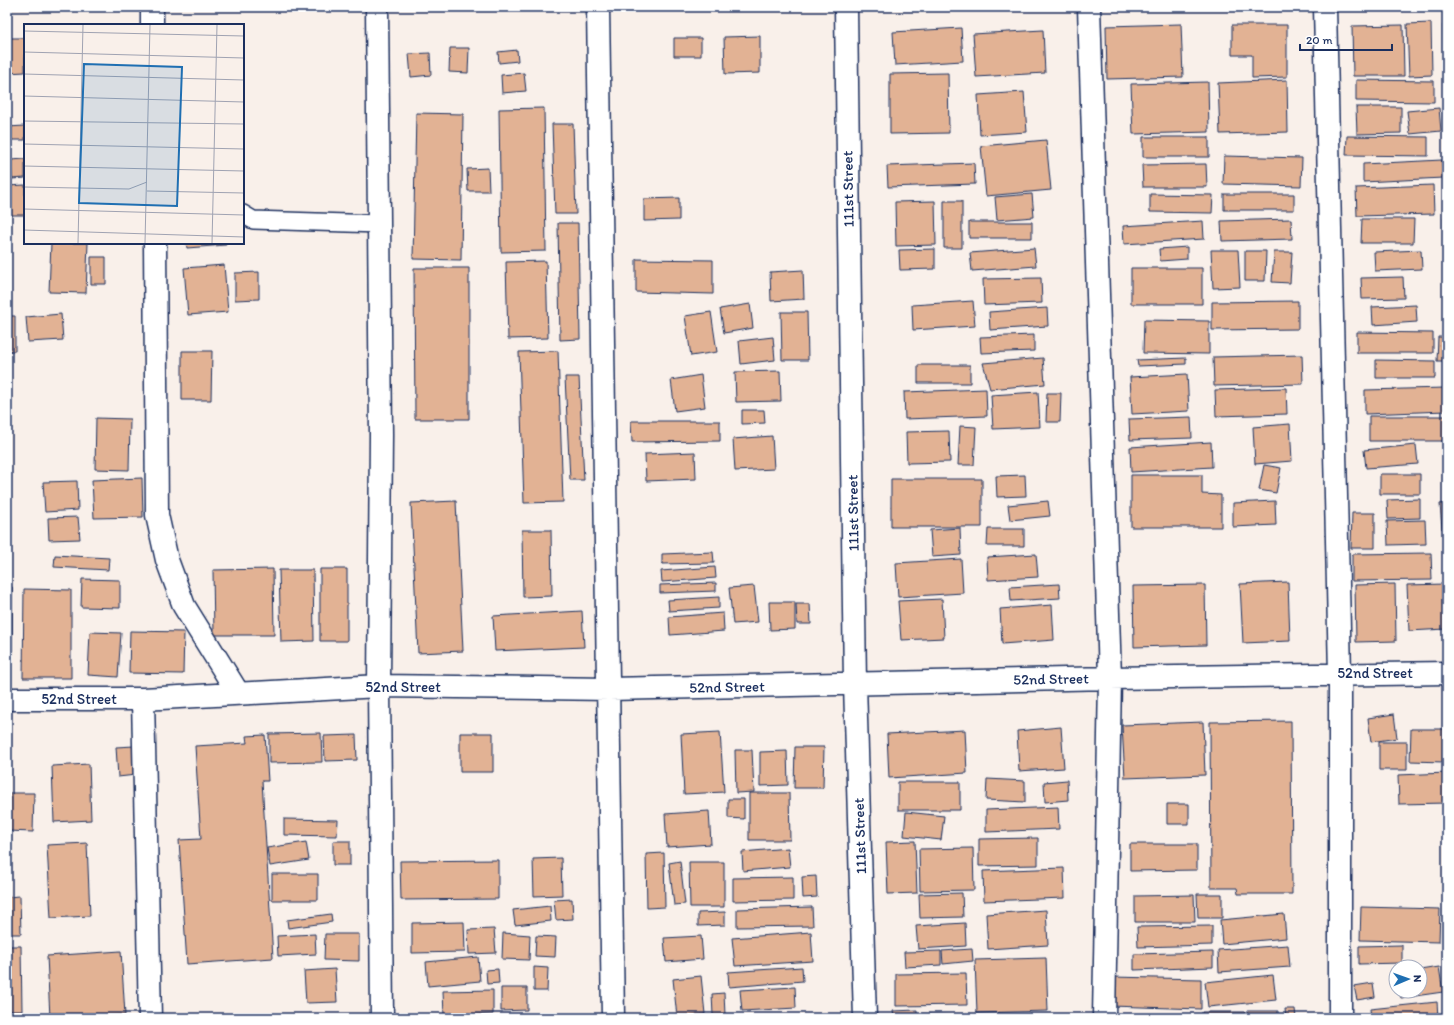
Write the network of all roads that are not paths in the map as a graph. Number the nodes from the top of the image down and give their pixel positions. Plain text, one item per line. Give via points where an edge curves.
1 (152, 7) edge
2 (377, 7) edge
3 (598, 7) edge
4 (846, 7) edge
5 (1089, 7) edge
6 (1325, 7) edge
7 (152, 24) edge
8 (244, 215) edge
9 (379, 224) junction
10 (155, 244) edge
11 (1447, 673) edge
12 (1340, 674) junction
13 (1110, 678) junction
14 (855, 684) junction
15 (379, 686) junction
16 (609, 689) junction
17 (238, 694) junction
18 (7, 699) edge
19 (143, 699) junction
20 (150, 1018) edge
21 (382, 1018) edge
22 (613, 1018) edge
23 (865, 1018) edge
24 (1104, 1018) edge
25 (1340, 1018) edge

1 - 7 street
2 - 9 street
3 - 16 street
4 - 14 street, 111st Street
5 - 13 street
6 - 12 street
8 - 9 lane via 253,220
9 - 15 street
10 - 17 street via 157,515 167,560 184,606
11 - 12 street, 52nd Street
12 - 13 street, 52nd Street
12 - 25 street
13 - 14 street, 52nd Street
13 - 24 street
14 - 16 street, 52nd Street
14 - 23 street, 111st Street
15 - 16 street, 52nd Street
15 - 17 street, 52nd Street
15 - 21 street
16 - 22 street
17 - 19 street, 52nd Street
18 - 19 street, 52nd Street
19 - 20 street

